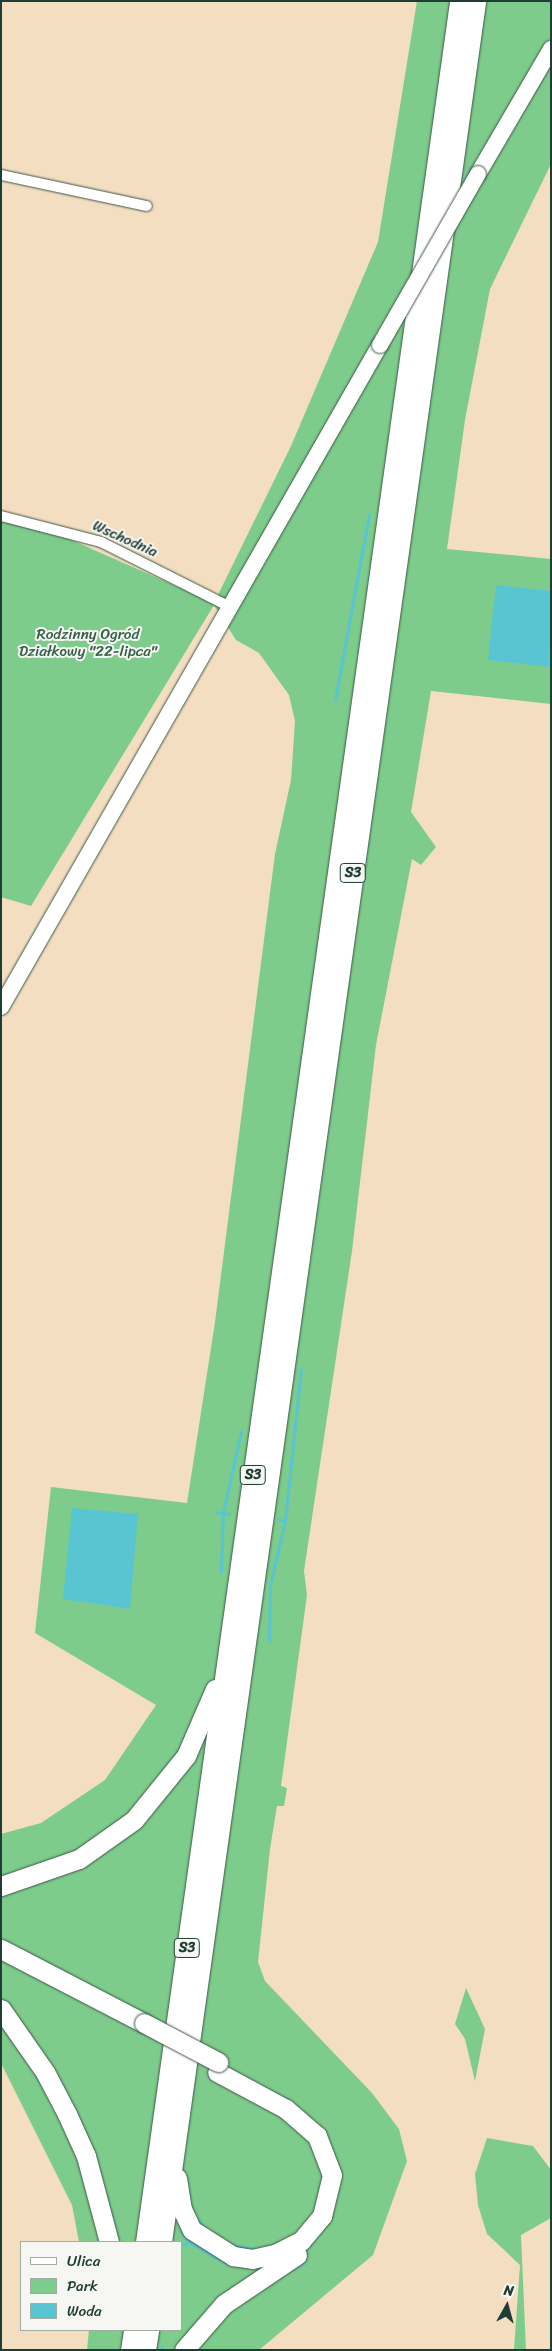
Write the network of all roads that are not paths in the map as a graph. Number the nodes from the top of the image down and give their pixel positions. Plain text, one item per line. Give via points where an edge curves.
1 (459, 1) edge
2 (476, 1) edge
3 (551, 49) edge
4 (1, 175) edge
5 (147, 206) dead end
6 (1, 516) edge
7 (230, 607) junction
8 (1, 1007) edge
9 (228, 1654) junction
10 (1, 1886) edge
11 (1, 1949) edge
12 (1, 1959) edge
13 (1, 2009) edge
14 (143, 2028) junction
15 (217, 2067) junction
16 (174, 2149) junction
17 (109, 2241) edge
18 (145, 2241) edge
19 (162, 2241) edge
20 (119, 2331) edge
21 (133, 2331) edge
22 (149, 2331) edge
23 (120, 2350) edge
24 (130, 2350) edge
25 (146, 2350) edge
26 (184, 2350) edge

1 - 9 highway, S3
2 - 16 highway, S3
3 - 7 main road, bridge
4 - 5 street
6 - 7 street, Wschodnia via 101,542
7 - 8 main road
9 - 10 highway via 186,1756 153,1801 107,1842 79,1859
9 - 18 highway, S3
11 - 14 highway
12 - 14 highway
13 - 17 highway via 45,2072 68,2114 86,2156
14 - 15 highway
15 - 16 highway via 286,2109 317,2136 332,2175 322,2216 301,2241 267,2257 233,2256 217,2250 192,2230 182,2209
15 - 26 highway via 291,2099 325,2129 337,2150 341,2197 322,2235 224,2304
16 - 19 highway, S3
20 - 23 highway
21 - 24 highway
22 - 25 highway

